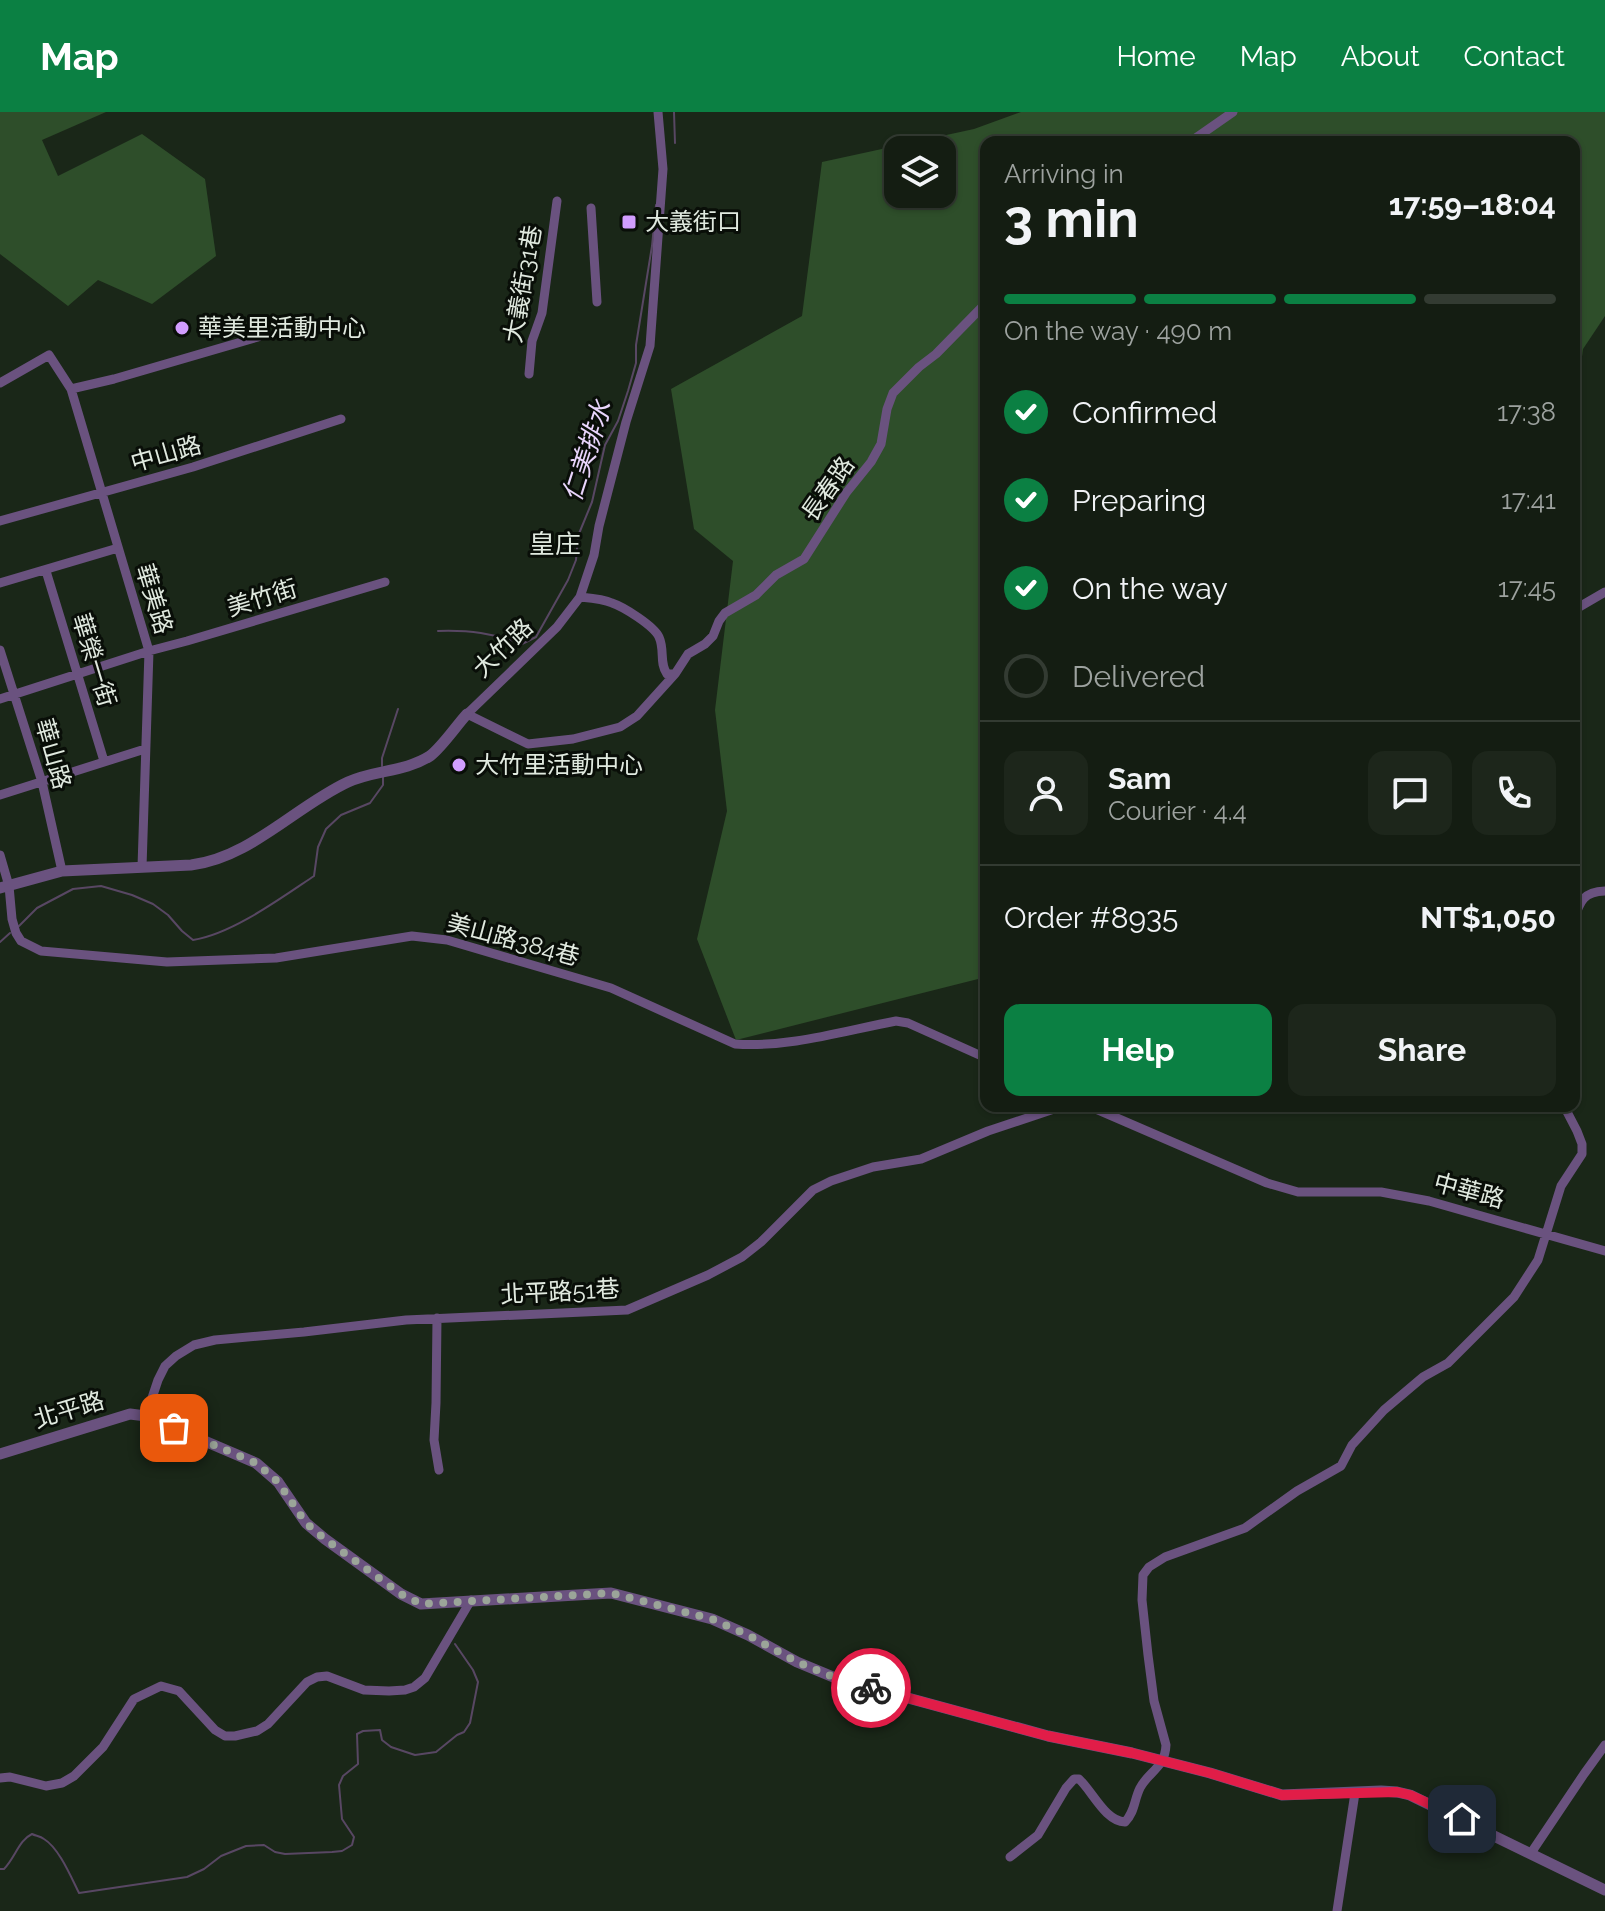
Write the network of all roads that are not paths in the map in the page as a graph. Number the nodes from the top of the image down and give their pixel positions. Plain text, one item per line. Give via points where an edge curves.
1 (658, 112) edge
2 (1233, 112) edge
3 (1199, 136) edge
4 (557, 201) dead end
5 (591, 208) dead end
6 (597, 302) dead end
7 (980, 309) edge
8 (258, 337) dead end
9 (529, 374) dead end
10 (0, 383) edge
11 (71, 389) junction
12 (341, 419) dead end
13 (102, 493) junction
14 (0, 521) edge
15 (118, 548) junction
16 (46, 571) junction
17 (385, 582) dead end
18 (0, 583) edge
19 (1605, 592) edge
20 (580, 597) junction
21 (1580, 607) edge
22 (0, 650) edge
23 (149, 651) junction
24 (77, 674) junction
25 (675, 674) junction
26 (15, 694) junction
27 (0, 699) edge
28 (467, 714) junction
29 (145, 749) junction
30 (104, 761) junction
31 (42, 782) junction
32 (0, 795) edge
33 (0, 855) edge
34 (142, 867) junction
35 (62, 871) junction
36 (5, 887) edge
37 (1605, 891) edge
38 (1580, 903) edge
39 (980, 1055) edge
40 (1045, 1112) edge
41 (1103, 1112) edge
42 (1567, 1112) edge
43 (1547, 1235) junction
44 (1605, 1251) edge
45 (437, 1318) junction
46 (146, 1416) junction
47 (0, 1454) edge
48 (439, 1470) dead end
49 (471, 1600) junction
50 (1605, 1745) edge
51 (1163, 1761) junction
52 (0, 1778) edge
53 (1355, 1793) junction
54 (1531, 1853) junction
55 (1010, 1857) dead end
56 (1605, 1890) edge
57 (1337, 1911) edge

1 - 20 street, 大竹路 via 663,169 650,346
2 - 3 street
4 - 9 street, 大義街31巷
5 - 6 street
7 - 25 street, 長春路 via 893,393 881,444 804,559 725,613 713,636 688,654
8 - 11 street
10 - 11 street, 華美路 via 49,355
11 - 13 street, 華美路
12 - 13 street, 中山路
13 - 14 street, 中山路
13 - 15 street, 華美路
15 - 16 street
15 - 23 street, 華美路
16 - 18 street
16 - 24 street, 華榮一街
17 - 23 street, 美竹街
19 - 21 street
20 - 25 street via 612,603 649,625 659,635 662,667
20 - 28 street, 大竹路 via 557,627
22 - 26 street, 華山路
23 - 24 street, 美竹街
23 - 29 street, 華美路
24 - 26 street, 美竹街
24 - 30 street, 華榮一街
25 - 28 street, 長春路 via 620,727 573,739 528,744
26 - 27 street, 美竹街
26 - 31 street, 華山路
28 - 34 street, 大竹路 via 431,755 401,769 349,781 222,857 191,865
29 - 30 street
29 - 34 street, 華美路
30 - 31 street
31 - 32 street
31 - 35 street, 華山路
33 - 36 street
34 - 35 street, 大竹路
35 - 36 street, 大竹路
36 - 39 street, 美山路384巷 via 16,933 41,951 167,962 276,958 412,936 447,940 611,988 735,1044 795,1042 896,1021
37 - 38 street via 1593,892
40 - 45 street, 北平路51巷 via 921,1159 831,1181 813,1190 742,1257 627,1310
41 - 43 street, 中華路 via 1298,1192 1381,1192
42 - 43 street via 1582,1154 1561,1186
43 - 44 street, 中華路
43 - 51 street via 1514,1297 1448,1363 1384,1410 1352,1445 1341,1466 1245,1528 1165,1557 1143,1575 1154,1701 1166,1745
45 - 46 street, 北平路51巷 via 194,1345 165,1366
45 - 48 street via 434,1440
46 - 47 street, 北平路 via 130,1414
46 - 49 street via 256,1463 278,1482 306,1523 401,1594 421,1604
49 - 51 street via 611,1593 712,1619 838,1679
49 - 52 street via 425,1678 414,1687 364,1690 317,1677 268,1724 246,1735 225,1736 179,1691 161,1686 134,1699 103,1747 62,1783 46,1786
50 - 54 street
51 - 53 street via 1282,1795
51 - 55 street via 1141,1786 1125,1822 1107,1813 1089,1787 1074,1779 1038,1835
53 - 54 street via 1410,1795
53 - 57 street
54 - 56 street

